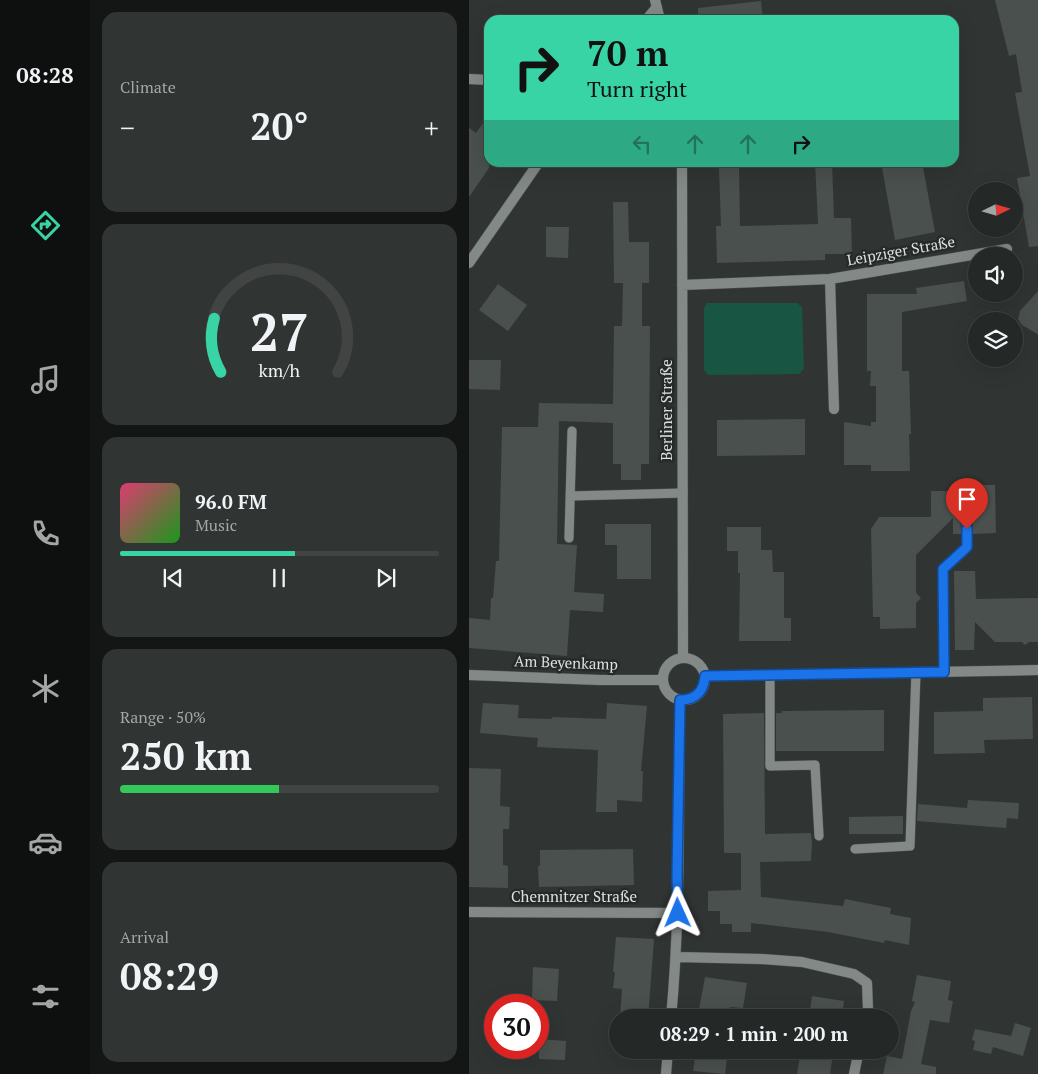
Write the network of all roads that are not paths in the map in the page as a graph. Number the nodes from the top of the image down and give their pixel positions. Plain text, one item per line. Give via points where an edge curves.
1 (656, 3) edge
2 (649, 15) edge
3 (469, 79) edge
4 (484, 80) edge
5 (536, 167) edge
6 (682, 167) edge
7 (968, 256) edge
8 (469, 263) edge
9 (830, 279) junction
10 (682, 285) junction
11 (834, 410) dead end
12 (572, 431) dead end
13 (966, 492) dead end
14 (683, 494) junction
15 (570, 496) junction
16 (569, 538) dead end
17 (683, 657) junction
18 (1038, 670) edge
19 (917, 672) junction
20 (944, 672) junction
21 (469, 675) edge
22 (770, 675) junction
23 (705, 676) junction
24 (663, 680) junction
25 (680, 700) junction
26 (819, 836) dead end
27 (855, 849) dead end
28 (469, 912) edge
29 (678, 913) junction
30 (677, 957) junction
31 (672, 1009) edge
32 (868, 1009) edge
33 (667, 1059) edge
34 (857, 1059) edge
35 (666, 1074) edge
36 (854, 1074) edge

1 - 2 street
3 - 4 street
5 - 8 street
6 - 10 street, Berliner Straße
7 - 9 street, Leipziger Straße
9 - 10 street, Leipziger Straße
9 - 11 street, Leipziger Straße
10 - 14 street, Berliner Straße
12 - 15 lane
13 - 20 lane via 967,547 943,569
14 - 15 lane
14 - 17 street, Berliner Straße
15 - 16 lane
17 - 23 street via 699,663
17 - 24 street via 668,665
18 - 20 street
19 - 20 street
19 - 22 street
19 - 27 lane via 910,846
21 - 24 street, Am Beyenkamp
22 - 23 street
22 - 26 lane via 770,766 815,765
23 - 25 street via 705,686 699,694
24 - 25 street via 670,694
25 - 29 street
28 - 29 street, Chemnitzer Straße
29 - 30 street
30 - 31 street
30 - 32 street via 802,962 854,974 867,983
33 - 35 street
34 - 36 street

